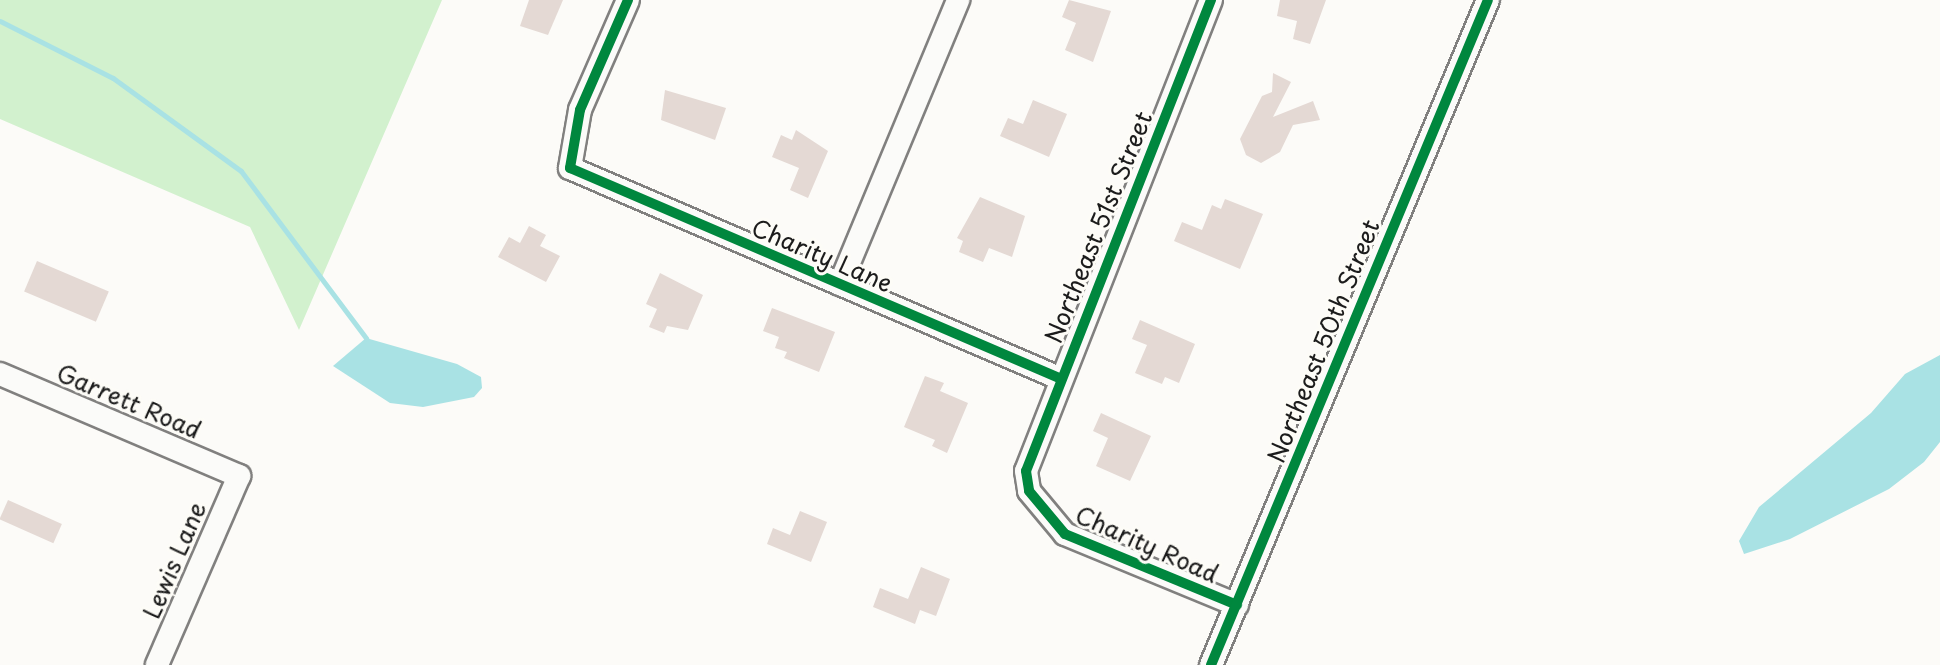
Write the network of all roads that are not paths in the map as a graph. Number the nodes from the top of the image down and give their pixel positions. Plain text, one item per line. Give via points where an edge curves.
1 (628, 0) edge
2 (958, 0) edge
3 (1211, 0) edge
4 (1477, 0) edge
5 (1488, 0) edge
6 (1474, 33) junction
7 (840, 284) junction
8 (0, 374) edge
9 (1059, 378) junction
10 (1026, 471) joint
11 (239, 476) joint
12 (1237, 605) junction
13 (157, 665) edge
14 (1211, 665) edge

1 - 7 street, Charity Lane via 580,110 570,168
2 - 7 street
3 - 9 street, Northeast 51st Street
4 - 6 street, Northeast 50th Street
5 - 6 street, Northeast 50th Street
6 - 12 street, Northeast 50th Street
7 - 9 street, Charity Lane
8 - 11 street, Garrett Road
9 - 10 street, Northeast 51st Street
10 - 12 street, Charity Road via 1029,491 1065,534
11 - 13 street, Lewis Lane
12 - 14 street, Northeast 50th Street

